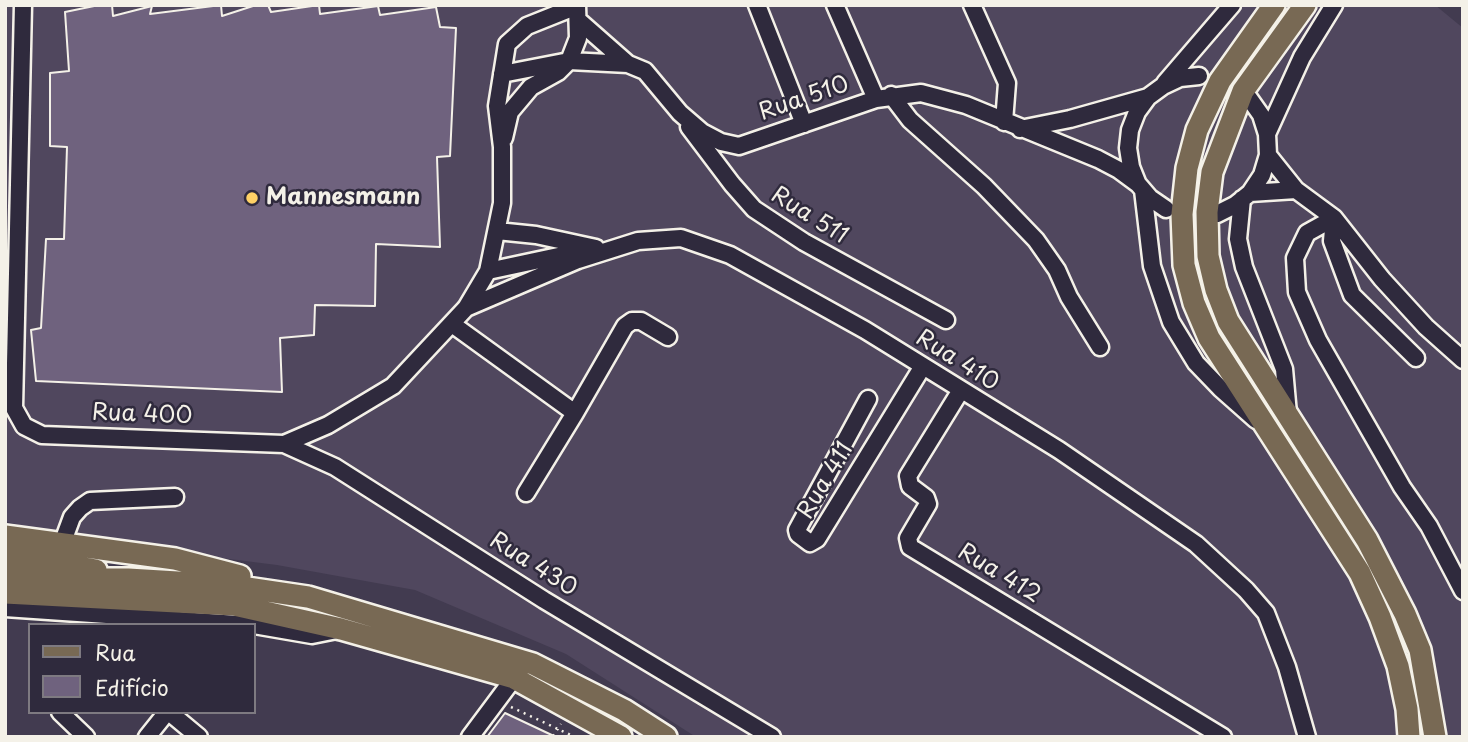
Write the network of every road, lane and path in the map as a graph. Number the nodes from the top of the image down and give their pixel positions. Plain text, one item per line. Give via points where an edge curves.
1 (23, 5) edge
2 (757, 5) edge
3 (835, 5) edge
4 (972, 5) edge
5 (1232, 5) edge
6 (1274, 5) edge
7 (1305, 5) edge
8 (1334, 5) edge
9 (577, 11) edge
10 (569, 61) junction
11 (628, 64) junction
12 (502, 74) junction
13 (1199, 76) dead end
14 (1163, 86) junction
15 (884, 97) junction
16 (1148, 97) junction
17 (1249, 98) dead end
18 (680, 113) junction
19 (1004, 122) junction
20 (804, 124) junction
21 (1020, 129) junction
22 (1267, 134) junction
23 (502, 147) junction
24 (1268, 155) junction
25 (1141, 187) junction
26 (1296, 190) junction
27 (1246, 196) junction
28 (1166, 209) dead end
29 (1217, 214) dead end
30 (1334, 218) junction
31 (497, 231) junction
32 (638, 241) junction
33 (596, 248) junction
34 (488, 271) junction
35 (466, 308) junction
36 (946, 320) dead end
37 (452, 324) junction
38 (668, 337) dead end
39 (1100, 347) dead end
40 (1416, 358) dead end
41 (1463, 360) edge
42 (923, 366) junction
43 (961, 390) junction
44 (868, 399) dead end
45 (575, 413) junction
46 (1288, 416) junction
47 (1271, 433) junction
48 (284, 444) junction
49 (526, 492) dead end
50 (175, 497) dead end
51 (5, 536) edge
52 (62, 544) junction
53 (5, 554) edge
54 (5, 573) edge
55 (128, 579) junction
56 (1463, 591) edge
57 (5, 593) edge
58 (308, 597) junction
59 (5, 608) edge
60 (68, 619) edge
61 (245, 620) edge
62 (183, 622) edge
63 (514, 678) junction
64 (497, 701) junction
65 (62, 714) edge
66 (166, 714) edge
67 (170, 714) edge
68 (1304, 736) edge
69 (86, 737) edge
70 (147, 737) edge
71 (199, 737) edge
72 (470, 737) edge
73 (575, 737) edge
74 (621, 737) edge
75 (666, 737) edge
76 (772, 737) edge
77 (1223, 737) edge
78 (1409, 737) edge
79 (1435, 737) edge

1 - 48 street, Rua 400 via 14,408 24,426 42,435
2 - 20 street
3 - 15 street
4 - 19 street via 1007,83
5 - 14 street
6 - 47 main road via 1220,81 1197,130 1182,214 1184,265 1194,303 1209,338
7 - 46 main road via 1243,90 1212,172 1207,212 1208,256 1228,321
8 - 22 street via 1302,57
9 - 10 street via 578,38
9 - 11 street, Rua 510
9 - 12 street via 527,26 517,34 507,44
10 - 11 street
10 - 12 street
10 - 23 street via 531,88 510,112
11 - 18 street, Rua 510 via 645,71
12 - 23 street via 497,106
13 - 14 street
14 - 16 street
15 - 19 street, Rua 510 via 921,93 966,105
15 - 20 street, Rua 510
15 - 39 street via 984,186 1036,240
16 - 21 street
16 - 25 street via 1137,112 1128,148 1130,167
17 - 22 street
18 - 20 street, Rua 510 via 702,132 739,146
18 - 36 street, Rua 511 via 754,209 804,242
19 - 21 street, Rua 510
21 - 25 street, Rua 510 via 1098,159
22 - 24 street
23 - 31 street, Rua 400
24 - 26 street
24 - 27 street via 1262,175
25 - 28 street, Rua 510
25 - 47 street via 1152,266 1171,322 1196,363
26 - 27 street
26 - 30 street
27 - 29 street
27 - 46 street via 1238,239 1244,267 1284,369
30 - 40 street via 1332,241 1352,295
30 - 41 street via 1382,279
30 - 56 street via 1307,233 1295,258 1297,292 1318,340
31 - 33 street
31 - 34 street, Rua 400
32 - 33 street
32 - 35 street, Rua 410 via 578,260
32 - 42 street, Rua 410 via 681,238 730,255
33 - 34 street
34 - 35 street, Rua 400
35 - 37 street, Rua 400
37 - 45 street
37 - 48 street, Rua 400 via 393,386 328,425
38 - 45 street via 640,321 625,326
42 - 43 street, Rua 410
42 - 44 street, Rua 411 via 817,539 810,543 797,530
43 - 68 street, Rua 410 via 1059,450 1196,544 1246,590 1266,613 1287,667
43 - 77 street, Rua 412 via 908,476 910,486 928,504 908,538 910,547
45 - 49 street
46 - 79 main road via 1367,540 1405,614 1420,650
47 - 78 main road via 1345,547 1380,617 1398,666
48 - 76 street, Rua 430 via 335,467
50 - 52 street via 90,501 72,517
51 - 52 main road
52 - 58 main road via 175,559 278,584
53 - 55 main road
54 - 55 main road via 52,579
55 - 58 main road via 227,584
57 - 61 main road
58 - 75 main road via 533,664
59 - 60 street
60 - 62 street
61 - 62 street
61 - 63 main road via 341,629
63 - 64 street
63 - 74 main road
64 - 72 street
64 - 73 path
65 - 69 street
66 - 70 street
67 - 71 street

